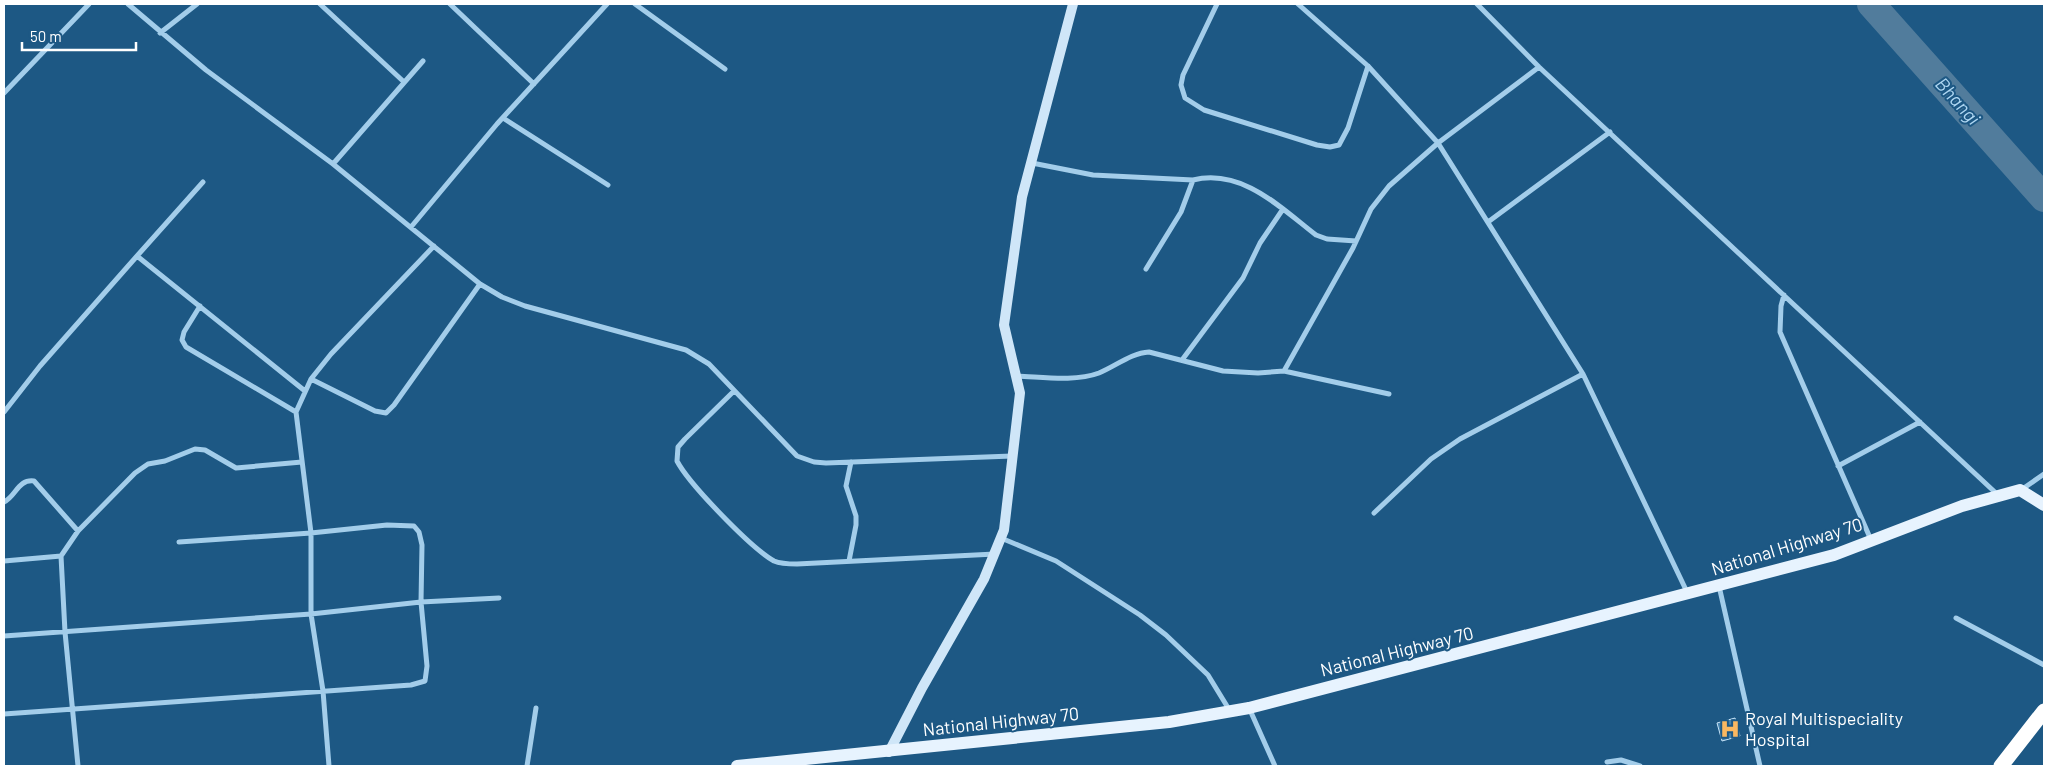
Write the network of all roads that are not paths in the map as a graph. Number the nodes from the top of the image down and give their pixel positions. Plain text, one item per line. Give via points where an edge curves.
1 (89, 4) edge
2 (128, 4) edge
3 (197, 4) edge
4 (320, 4) edge
5 (450, 4) edge
6 (607, 4) edge
7 (635, 4) edge
8 (1073, 4) edge
9 (1217, 4) edge
10 (1298, 4) edge
11 (1477, 4) edge
12 (160, 33) junction
13 (423, 61) dead end
14 (1368, 66) junction
15 (1539, 66) junction
16 (725, 69) dead end
17 (404, 82) junction
18 (534, 84) junction
19 (4, 93) edge
20 (503, 118) junction
21 (1610, 132) junction
22 (1438, 143) junction
23 (1032, 163) junction
24 (332, 164) junction
25 (1192, 180) junction
26 (203, 182) dead end
27 (608, 185) dead end
28 (1283, 209) junction
29 (1488, 222) junction
30 (411, 227) junction
31 (1356, 241) junction
32 (434, 246) junction
33 (137, 256) junction
34 (1146, 269) dead end
35 (480, 284) junction
36 (1784, 295) junction
37 (200, 306) junction
38 (1182, 360) junction
39 (1284, 371) junction
40 (1583, 374) junction
41 (1017, 376) junction
42 (311, 379) junction
43 (305, 390) junction
44 (734, 391) junction
45 (1389, 394) dead end
46 (4, 412) edge
47 (296, 412) junction
48 (1920, 422) junction
49 (1012, 456) junction
50 (302, 462) junction
51 (850, 462) junction
52 (1838, 466) junction
53 (2044, 474) edge
54 (2020, 490) junction
55 (1998, 495) junction
56 (4, 502) edge
57 (2044, 505) edge
58 (1374, 513) dead end
59 (78, 531) junction
60 (311, 533) junction
61 (1001, 538) junction
62 (1871, 541) junction
63 (179, 542) dead end
64 (995, 554) junction
65 (61, 556) junction
66 (4, 561) edge
67 (849, 561) junction
68 (1718, 585) junction
69 (1688, 595) junction
70 (499, 598) dead end
71 (421, 602) junction
72 (312, 614) junction
73 (1956, 618) dead end
74 (65, 632) junction
75 (4, 636) edge
76 (2044, 666) edge
77 (323, 691) junction
78 (536, 708) dead end
79 (1249, 708) junction
80 (74, 710) junction
81 (1230, 711) junction
82 (2044, 711) edge
83 (4, 714) edge
84 (889, 752) junction
85 (1607, 762) dead end
86 (78, 766) edge
87 (329, 766) edge
88 (528, 766) edge
89 (737, 766) edge
90 (1275, 766) edge
91 (1640, 766) edge
92 (1760, 766) edge
93 (2001, 766) edge

1 - 19 street
2 - 12 street
3 - 12 street
4 - 17 street
5 - 18 street
6 - 18 street
7 - 16 street
8 - 23 main road
9 - 14 street via 1181,84 1185,98 1204,110 1317,145 1338,145 1348,128
10 - 14 street
11 - 15 street
12 - 24 street
13 - 17 street
14 - 22 street
15 - 21 street
15 - 22 street
17 - 24 street
18 - 20 street
20 - 27 street
20 - 30 street
21 - 29 street
21 - 36 street
22 - 29 street
22 - 31 street via 1389,186 1371,209
23 - 25 street via 1093,175
23 - 41 main road via 1022,197 1004,325
24 - 30 street
25 - 28 street via 1212,178 1240,182
25 - 34 street via 1184,208
26 - 33 street
28 - 31 street via 1322,238
28 - 38 street via 1260,243 1244,278
29 - 40 street
30 - 32 street
31 - 39 street
32 - 35 street
32 - 42 street
33 - 37 street
33 - 46 street
35 - 42 street via 386,413 375,411
35 - 44 street via 525,306 686,350 709,364
36 - 48 street
36 - 52 street via 1780,332
37 - 43 street
37 - 47 street via 184,332 182,340 186,347
38 - 39 street via 1223,371
38 - 41 street via 1140,352 1087,376
39 - 45 street
40 - 58 street via 1460,439 1431,459
40 - 69 street
41 - 49 main road via 1020,393
42 - 43 street
43 - 47 street
44 - 51 street via 797,456 814,462
44 - 67 street via 678,447 676,455 680,466 719,511 776,562
47 - 50 street
48 - 52 street
48 - 55 street
49 - 51 street
49 - 61 main road via 1008,507
50 - 59 street via 236,468 205,450 195,449 148,464 135,473
50 - 60 street
51 - 67 street via 846,486 856,525
52 - 62 street
53 - 54 street
54 - 55 main road, National Highway 70
54 - 57 main road
55 - 62 main road, National Highway 70
56 - 59 street via 11,498 20,484 34,481
59 - 65 street
60 - 63 street
60 - 71 street via 388,525 414,526 422,545
60 - 72 street
61 - 64 main road
61 - 81 street via 1056,561 1166,635 1208,675
62 - 68 main road, National Highway 70 via 1834,555
64 - 67 street
64 - 84 main road
65 - 66 street
65 - 74 street
68 - 69 main road, National Highway 70
68 - 92 street
69 - 79 main road, National Highway 70
70 - 71 street
71 - 72 street
71 - 77 street via 428,666 422,684
72 - 74 street
72 - 77 street
73 - 76 street
74 - 75 street
74 - 80 street
77 - 80 street
77 - 87 street
78 - 88 street
79 - 81 main road, National Highway 70
79 - 90 street
80 - 83 street
80 - 86 street
81 - 84 main road, National Highway 70 via 1169,722
82 - 93 highway
84 - 89 main road, National Highway 70
85 - 91 street via 1620,760

